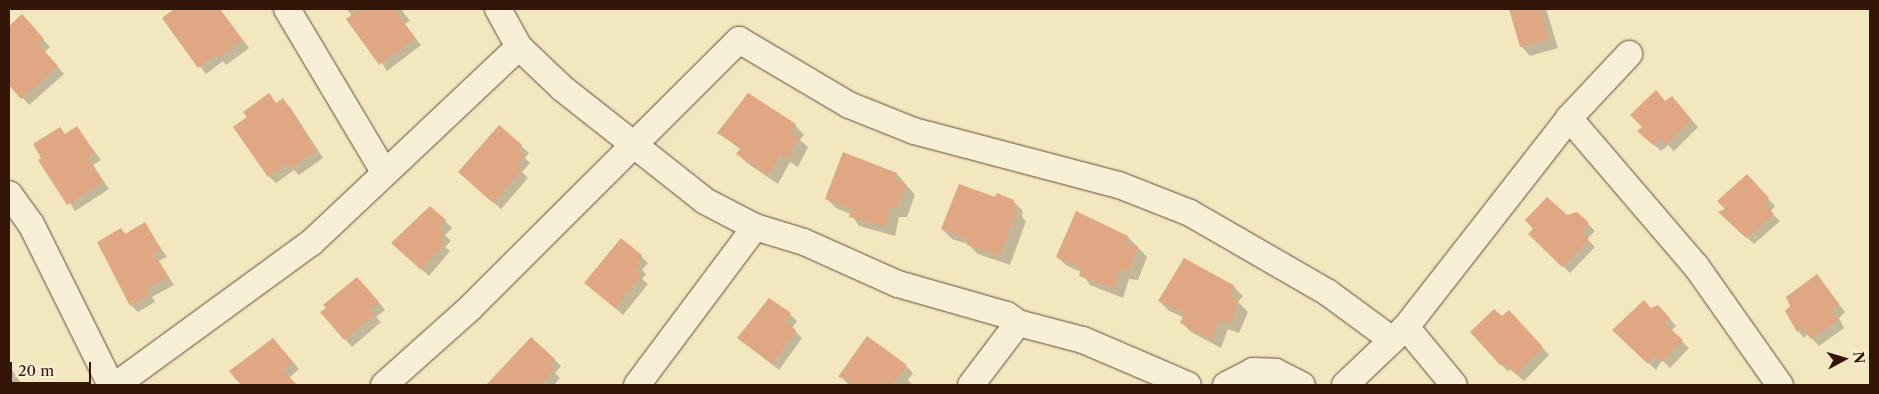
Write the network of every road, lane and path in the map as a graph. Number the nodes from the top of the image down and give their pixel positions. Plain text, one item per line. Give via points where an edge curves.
1 (287, 9) edge
2 (498, 9) edge
3 (519, 47) junction
4 (1629, 54) dead end
5 (1569, 118) junction
6 (632, 143) junction
7 (384, 172) junction
8 (9, 194) edge
9 (755, 227) junction
10 (1018, 323) junction
11 (1399, 333) junction
12 (111, 385) edge
13 (116, 385) edge
14 (384, 385) edge
15 (637, 385) edge
16 (971, 385) edge
17 (1188, 385) edge
18 (1226, 385) edge
19 (1302, 385) edge
20 (1345, 385) edge
21 (1454, 385) edge
22 (1780, 385) edge

1 - 7 street
2 - 3 street
3 - 6 street via 562,88
3 - 7 street
4 - 5 street
5 - 11 street
5 - 22 street via 1696,266
6 - 9 street via 705,201
6 - 11 street via 739,40 849,106 914,131 1119,185 1190,213
6 - 14 street via 470,308
7 - 13 street via 312,242
8 - 12 street via 32,224
9 - 10 street via 804,242 898,284 1006,315
9 - 15 street
10 - 16 street
10 - 17 street via 1084,340
11 - 20 street
11 - 21 street
18 - 19 street via 1253,372 1276,372

